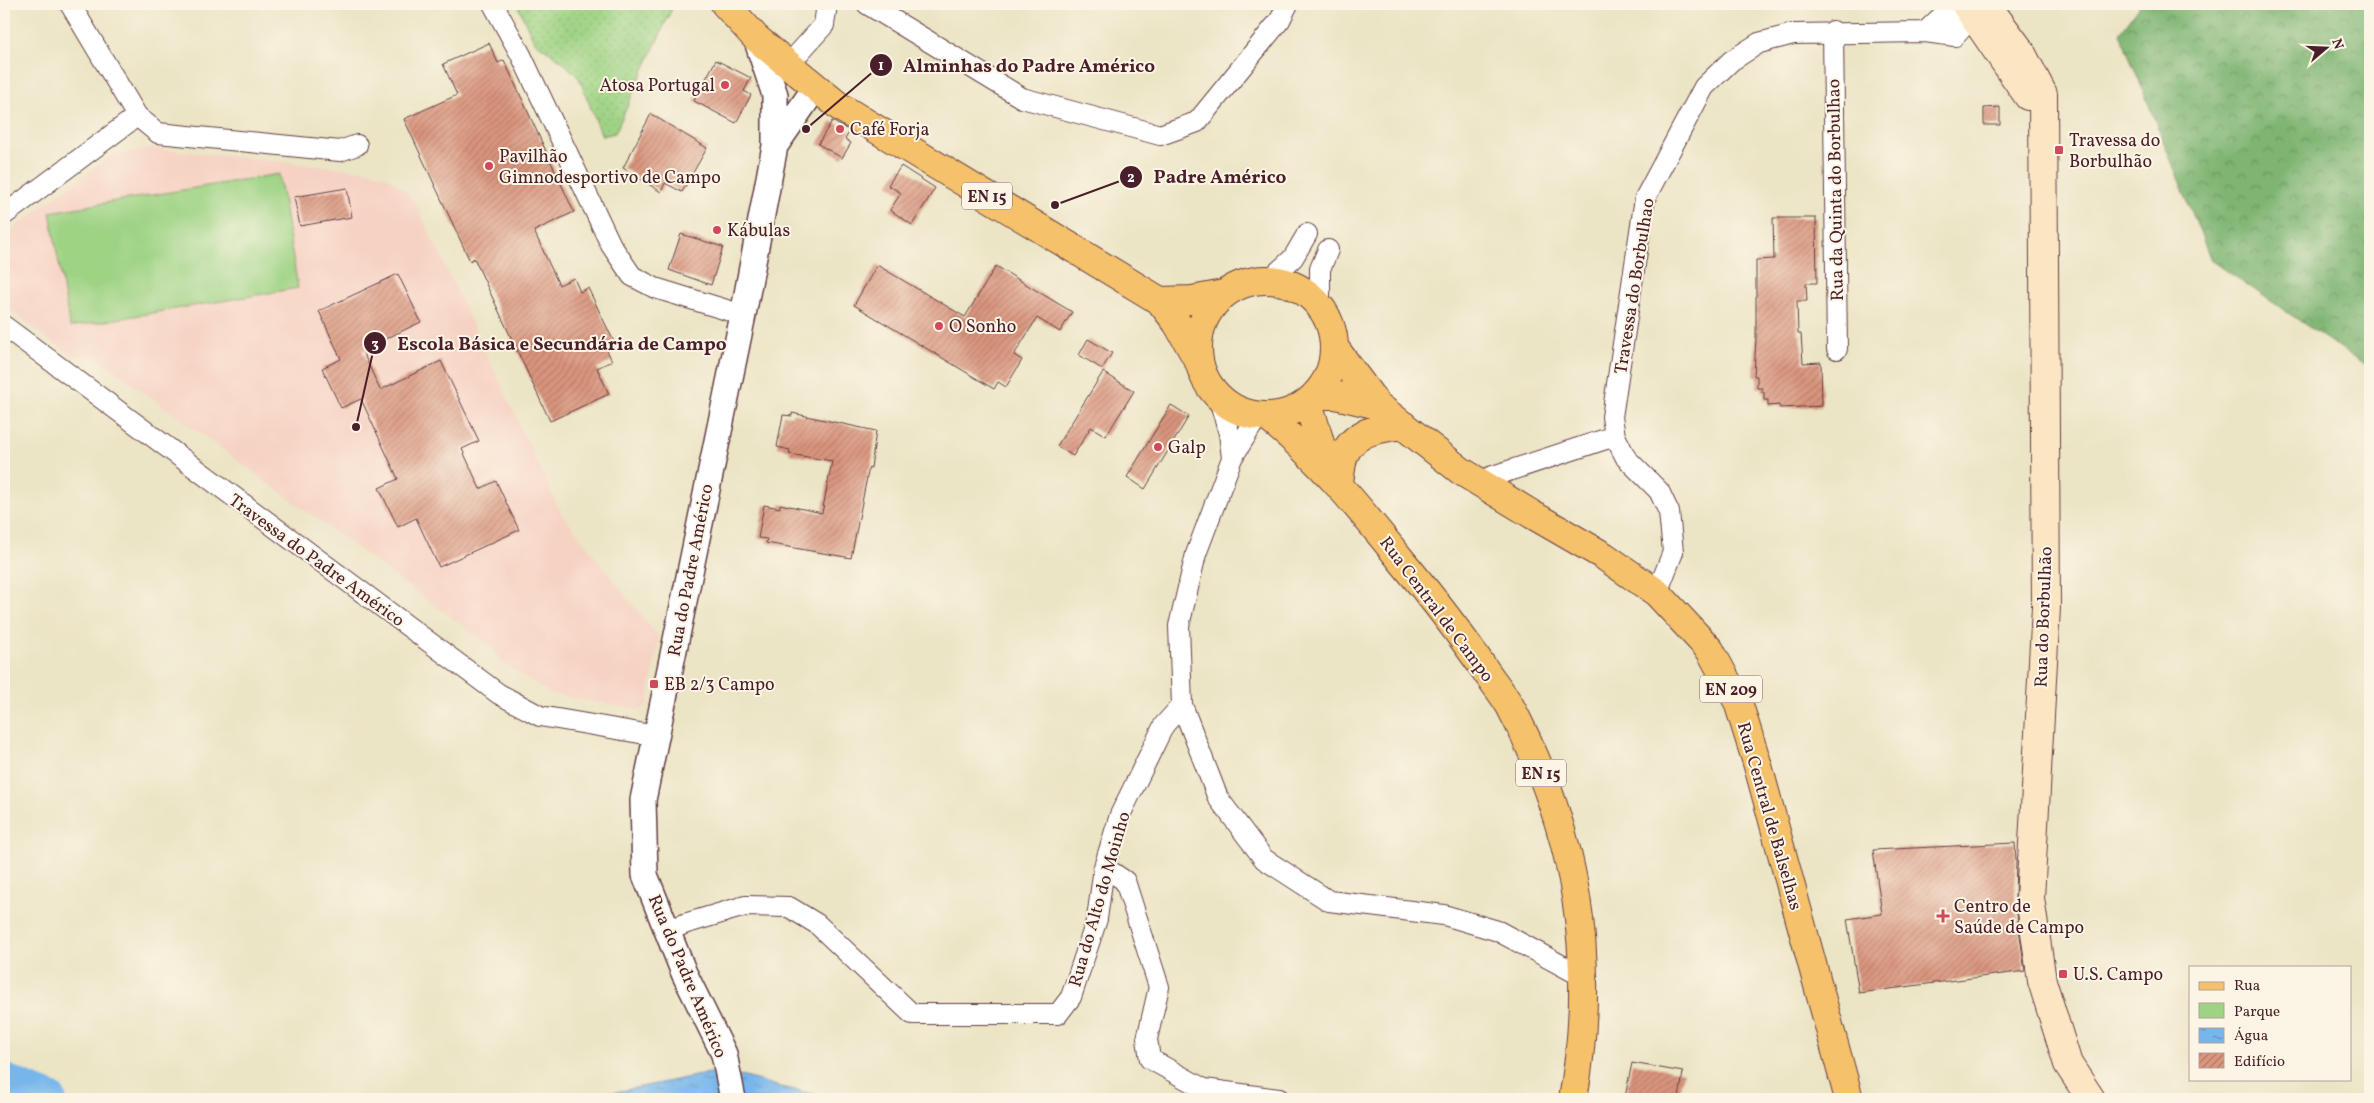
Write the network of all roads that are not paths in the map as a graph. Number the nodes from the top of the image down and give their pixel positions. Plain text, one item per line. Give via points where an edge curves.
1 (70, 4) edge
2 (493, 4) edge
3 (726, 4) edge
4 (826, 4) edge
5 (867, 4) edge
6 (1288, 4) edge
7 (1977, 7) edge
8 (1833, 31) junction
9 (756, 38) junction
10 (801, 76) junction
11 (775, 95) junction
12 (137, 116) junction
13 (2044, 123) junction
14 (357, 145) dead end
15 (775, 146) junction
16 (4, 215) edge
17 (1307, 234) dead end
18 (1328, 250) dead end
19 (1269, 280) junction
20 (1224, 294) junction
21 (1160, 301) junction
22 (1320, 306) junction
23 (743, 315) junction
24 (4, 326) edge
25 (1334, 347) junction
26 (1837, 349) dead end
27 (1199, 362) junction
28 (1218, 396) junction
29 (1312, 399) junction
30 (1377, 405) junction
31 (1262, 416) junction
32 (1403, 425) junction
33 (1615, 436) junction
34 (1232, 458) junction
35 (1340, 476) junction
36 (1480, 483) junction
37 (1353, 501) junction
38 (1657, 593) junction
39 (1182, 705) junction
40 (658, 736) junction
41 (1104, 867) junction
42 (667, 931) junction
43 (1585, 978) junction
44 (733, 1099) edge
45 (1279, 1099) edge
46 (1573, 1099) edge
47 (1849, 1099) edge
48 (2091, 1099) edge

1 - 12 street
2 - 23 street via 521,55 611,245 632,276 655,288
3 - 9 main road, EN 15
4 - 10 street via 824,24
5 - 6 street via 1022,98 1160,135 1197,122 1280,20
7 - 8 street, Travessa do Borbulhao via 1943,15 1925,32
7 - 13 main road
7 - 13 main road, Rua do Borbulhão via 2020,50 2043,94
8 - 26 street, Rua da Quinta do Borbulhao
8 - 33 street, Travessa do Borbulhao via 1793,34 1759,43 1731,61 1704,87 1645,198 1612,417
9 - 10 main road, EN 15
9 - 11 street, Rua do Padre Américo
10 - 11 street
10 - 15 street, Rua do Padre Américo
10 - 21 main road, EN 15 via 840,107
11 - 15 street, Rua do Padre Américo
12 - 14 street via 158,133 340,151
12 - 16 street
13 - 48 main road, Rua do Borbulhão via 2046,607 2030,898 2042,981 2068,1064
15 - 23 street, Rua do Padre Américo
17 - 19 street via 1293,258
18 - 22 street via 1320,269
19 - 20 main road, EN 15 via 1252,281
19 - 22 main road, EN 15 via 1292,284
20 - 21 main road, EN 15
20 - 27 main road, EN 15 via 1210,308 1202,325 1198,343
21 - 27 main road, EN 15
22 - 25 main road, EN 15 via 1328,319
23 - 40 street, Rua do Padre Américo
24 - 40 street, Travessa do Padre Américo via 499,694 540,716
25 - 29 main road, EN 15 via 1330,373
25 - 30 main road, Rua Central de Balselhas / EN 209
27 - 28 main road, EN 15 via 1206,380
28 - 31 main road, EN 15 via 1229,406
28 - 34 street via 1229,432
29 - 30 main road, Rua Central de Balselhas / EN 209 via 1335,395
29 - 31 main road via 1296,410
29 - 35 main road, EN 15 via 1321,446
30 - 32 main road, Rua Central de Balselhas / EN 209
31 - 34 street
31 - 37 main road, Rua Central de Campo / EN 15 via 1298,442
32 - 35 main road via 1376,428 1358,437 1345,453
32 - 36 main road, Rua Central de Balselhas / EN 209
33 - 36 street via 1490,476
33 - 38 street, Travessa do Borbulhao via 1626,458 1659,491 1669,512 1673,552
34 - 39 street via 1196,554 1179,626
35 - 37 main road, EN 15
36 - 38 main road, Rua Central de Balselhas / EN 209 via 1604,556
37 - 43 main road, Rua Central de Campo / EN 15 via 1455,626 1509,705 1544,779 1559,823 1573,878
38 - 47 main road, Rua Central de Balselhas / EN 209 via 1710,650 1738,702
39 - 41 street, Rua do Alto do Moinho via 1164,725 1120,815
39 - 43 street via 1218,798 1264,858 1329,901 1444,915 1498,931
40 - 42 street, Rua do Padre Américo via 643,800 645,876
41 - 42 street, Rua do Alto do Moinho via 1094,928 1071,997 1058,1014 912,1014 817,924 789,907 745,906
41 - 45 street via 1125,881 1158,987 1147,1039 1150,1059 1204,1089
42 - 44 street, Rua do Padre Américo via 724,1054
43 - 46 main road, Rua Central de Campo / EN 15 via 1581,1052

